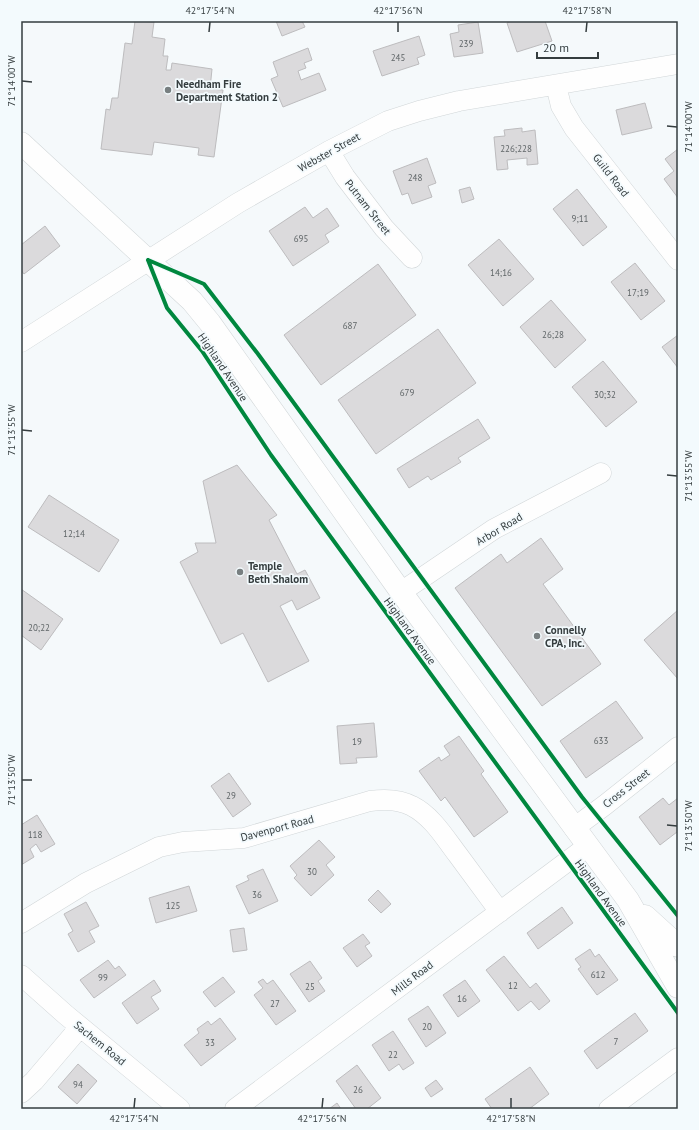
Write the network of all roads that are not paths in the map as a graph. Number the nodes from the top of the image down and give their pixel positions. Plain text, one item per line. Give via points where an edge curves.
1 (678, 64) edge
2 (556, 85) junction
3 (21, 143) edge
4 (330, 151) junction
5 (412, 258) dead end
6 (148, 260) junction
7 (678, 260) edge
8 (21, 342) edge
9 (601, 473) dead end
10 (401, 592) junction
11 (678, 748) edge
12 (574, 828) junction
13 (588, 846) junction
14 (628, 900) junction
15 (500, 912) junction
16 (21, 923) edge
17 (678, 946) edge
18 (21, 975) edge
19 (678, 987) edge
20 (80, 1027) junction
21 (678, 1058) edge
22 (21, 1094) edge
23 (180, 1109) edge
24 (235, 1109) edge
25 (609, 1109) edge

1 - 2 street, Webster Street
2 - 4 street, Webster Street via 459,101 419,111 388,121
2 - 7 street, Guild Road via 561,106 574,128
3 - 6 main road, Highland Avenue
4 - 5 street, Putnam Street via 345,177 384,228
4 - 6 street, Webster Street via 232,207
6 - 8 street, Webster Street
6 - 10 main road, Highland Avenue via 192,301 214,328
9 - 10 street, Arbor Road via 494,529
10 - 12 main road, Highland Avenue
11 - 12 street, Cross Street
12 - 13 main road, Highland Avenue
13 - 14 main road, Highland Avenue
13 - 15 street, Mills Road
14 - 17 main road, Highland Avenue
14 - 19 main road, Highland Avenue
15 - 16 street, Davenport Road via 426,816 402,802 380,799 258,835 183,842 159,847 91,880
15 - 24 street, Mills Road
18 - 20 street, Sachem Road
20 - 22 street
20 - 23 street, Sachem Road
21 - 25 street

